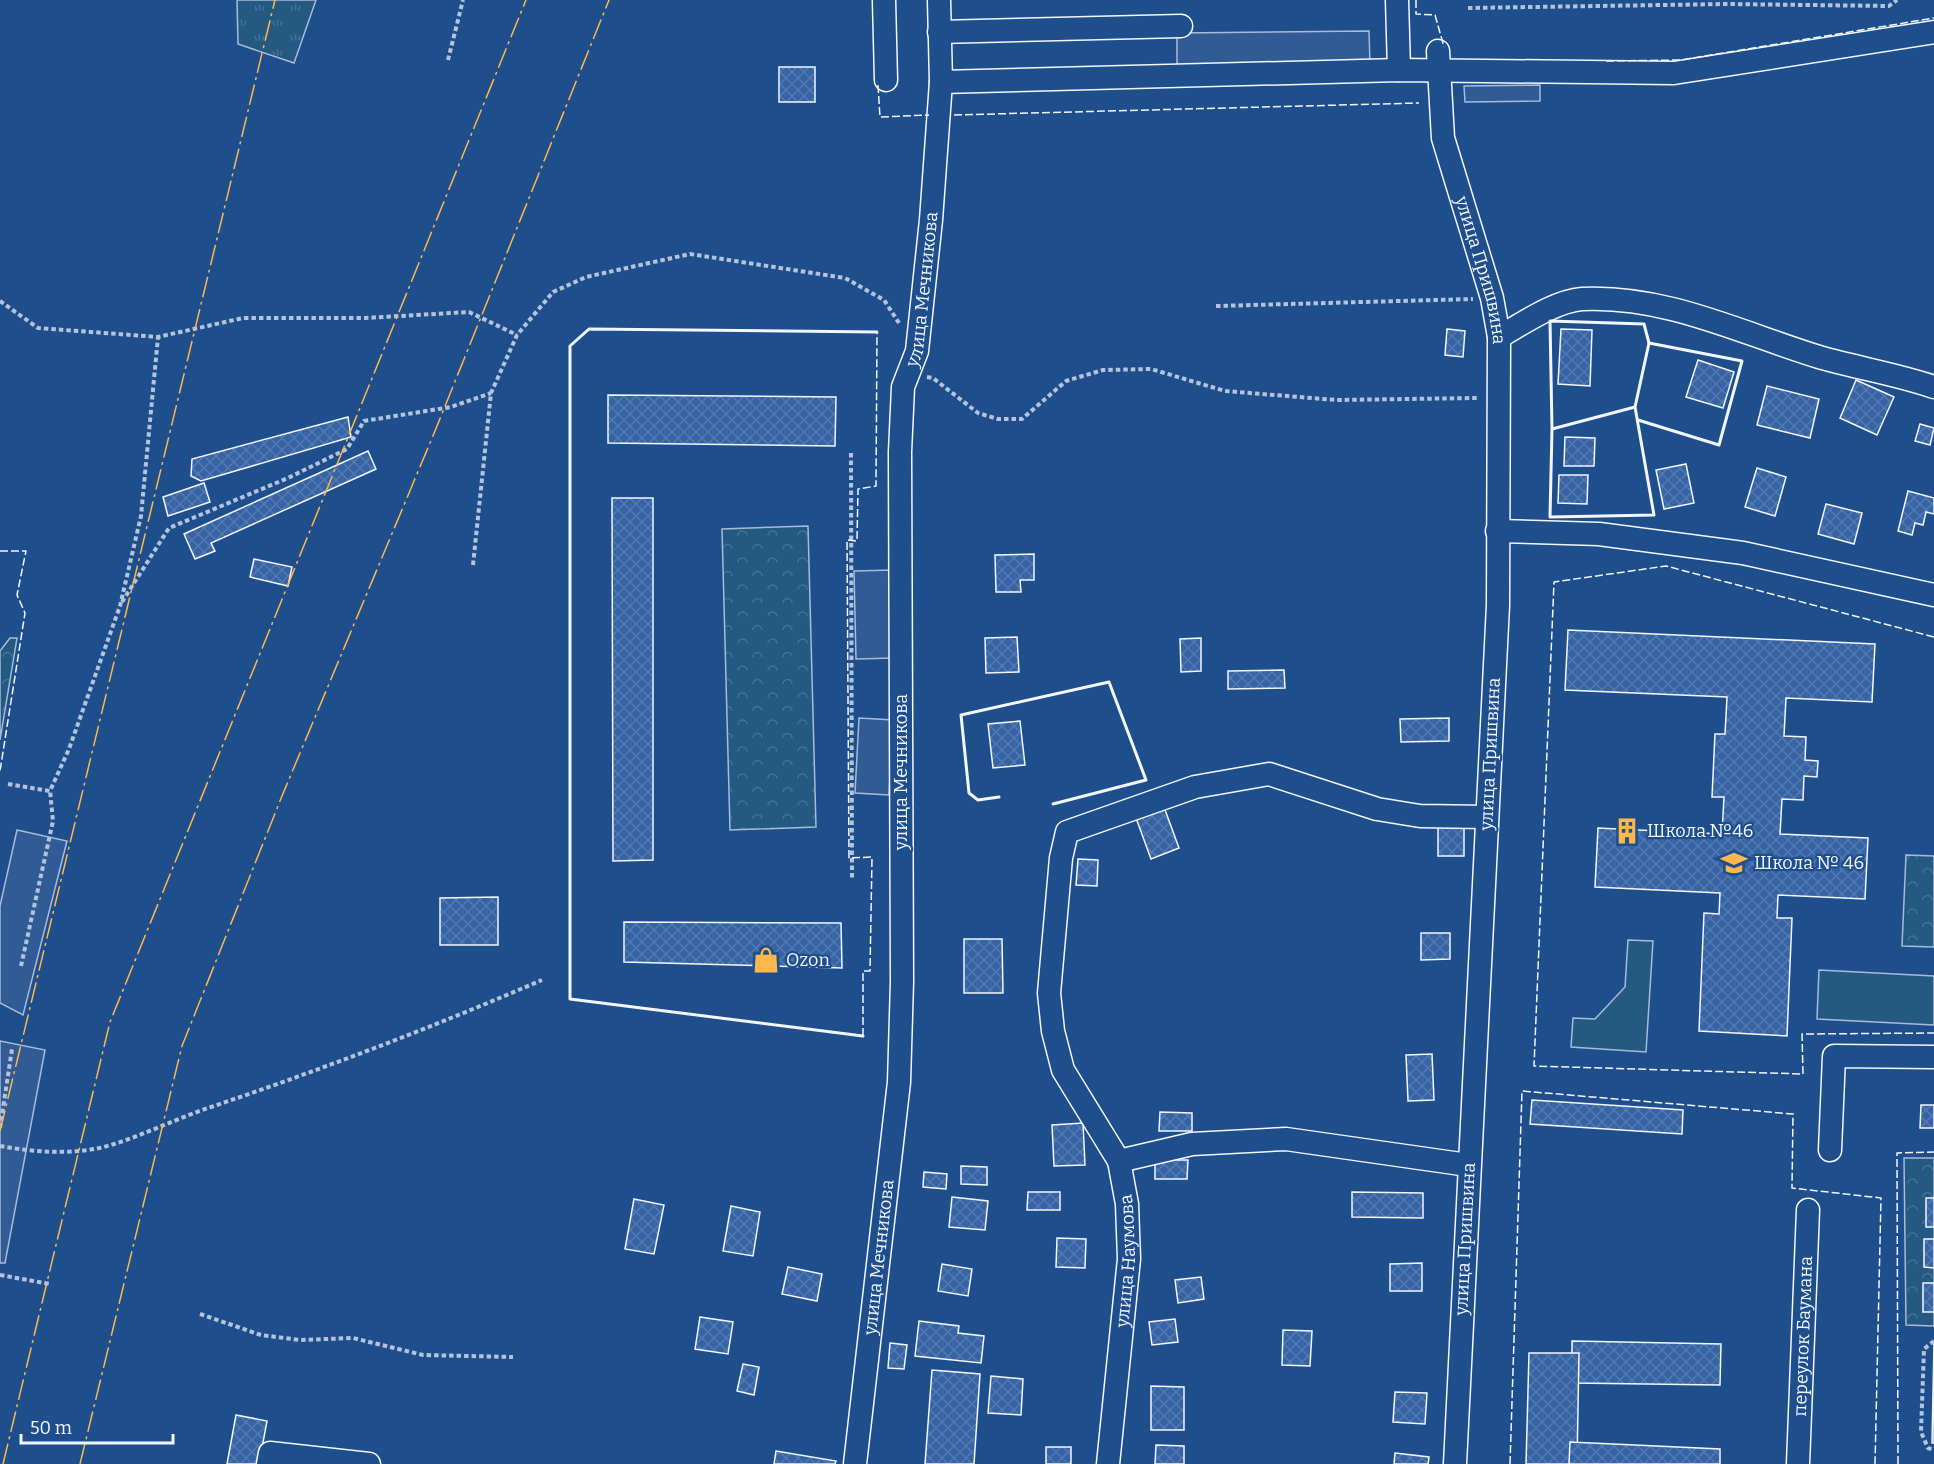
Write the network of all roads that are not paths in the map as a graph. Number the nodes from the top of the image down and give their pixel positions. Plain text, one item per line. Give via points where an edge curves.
1 (884, 0) edge
2 (939, 0) edge
3 (1397, 0) edge
4 (1181, 27) dead end
5 (939, 32) junction
6 (1934, 32) edge
7 (1439, 61) junction
8 (1399, 70) junction
9 (886, 80) dead end
10 (940, 82) junction
11 (1499, 336) junction
12 (1934, 387) edge
13 (1497, 531) junction
14 (1934, 595) edge
15 (1487, 816) junction
16 (1934, 1057) edge
17 (1830, 1150) dead end
18 (1119, 1161) junction
19 (1468, 1165) junction
20 (1808, 1210) dead end
21 (268, 1464) edge
22 (369, 1464) edge
23 (855, 1464) edge
24 (1108, 1464) edge
25 (1455, 1464) edge
26 (1797, 1464) edge

1 - 9 street
2 - 5 street, улица Мечникова
3 - 8 street
4 - 5 street
5 - 10 street, улица Мечникова
6 - 7 street via 1674,73
7 - 8 street
7 - 11 street, улица Пришвина via 1443,138 1492,298
8 - 10 street
10 - 23 street, улица Мечникова via 922,306 917,351 903,387 900,452 899,1082
11 - 12 street via 1537,314 1580,299 1648,303 1821,357
11 - 13 street, улица Пришвина
13 - 14 street via 1599,534 1743,553
13 - 15 street, улица Пришвина via 1498,605
15 - 18 street, улица Наумова via 1420,816 1377,809 1269,774 1195,787 1067,832 1061,858 1049,993 1053,1031 1063,1070
15 - 19 street, улица Пришвина
16 - 17 street via 1834,1056
18 - 19 street via 1192,1144 1286,1139
18 - 24 street, улица Наумова via 1127,1204 1129,1259
19 - 25 street, улица Пришвина
20 - 26 street, переулок Баумана
21 - 22 street via 270,1453

